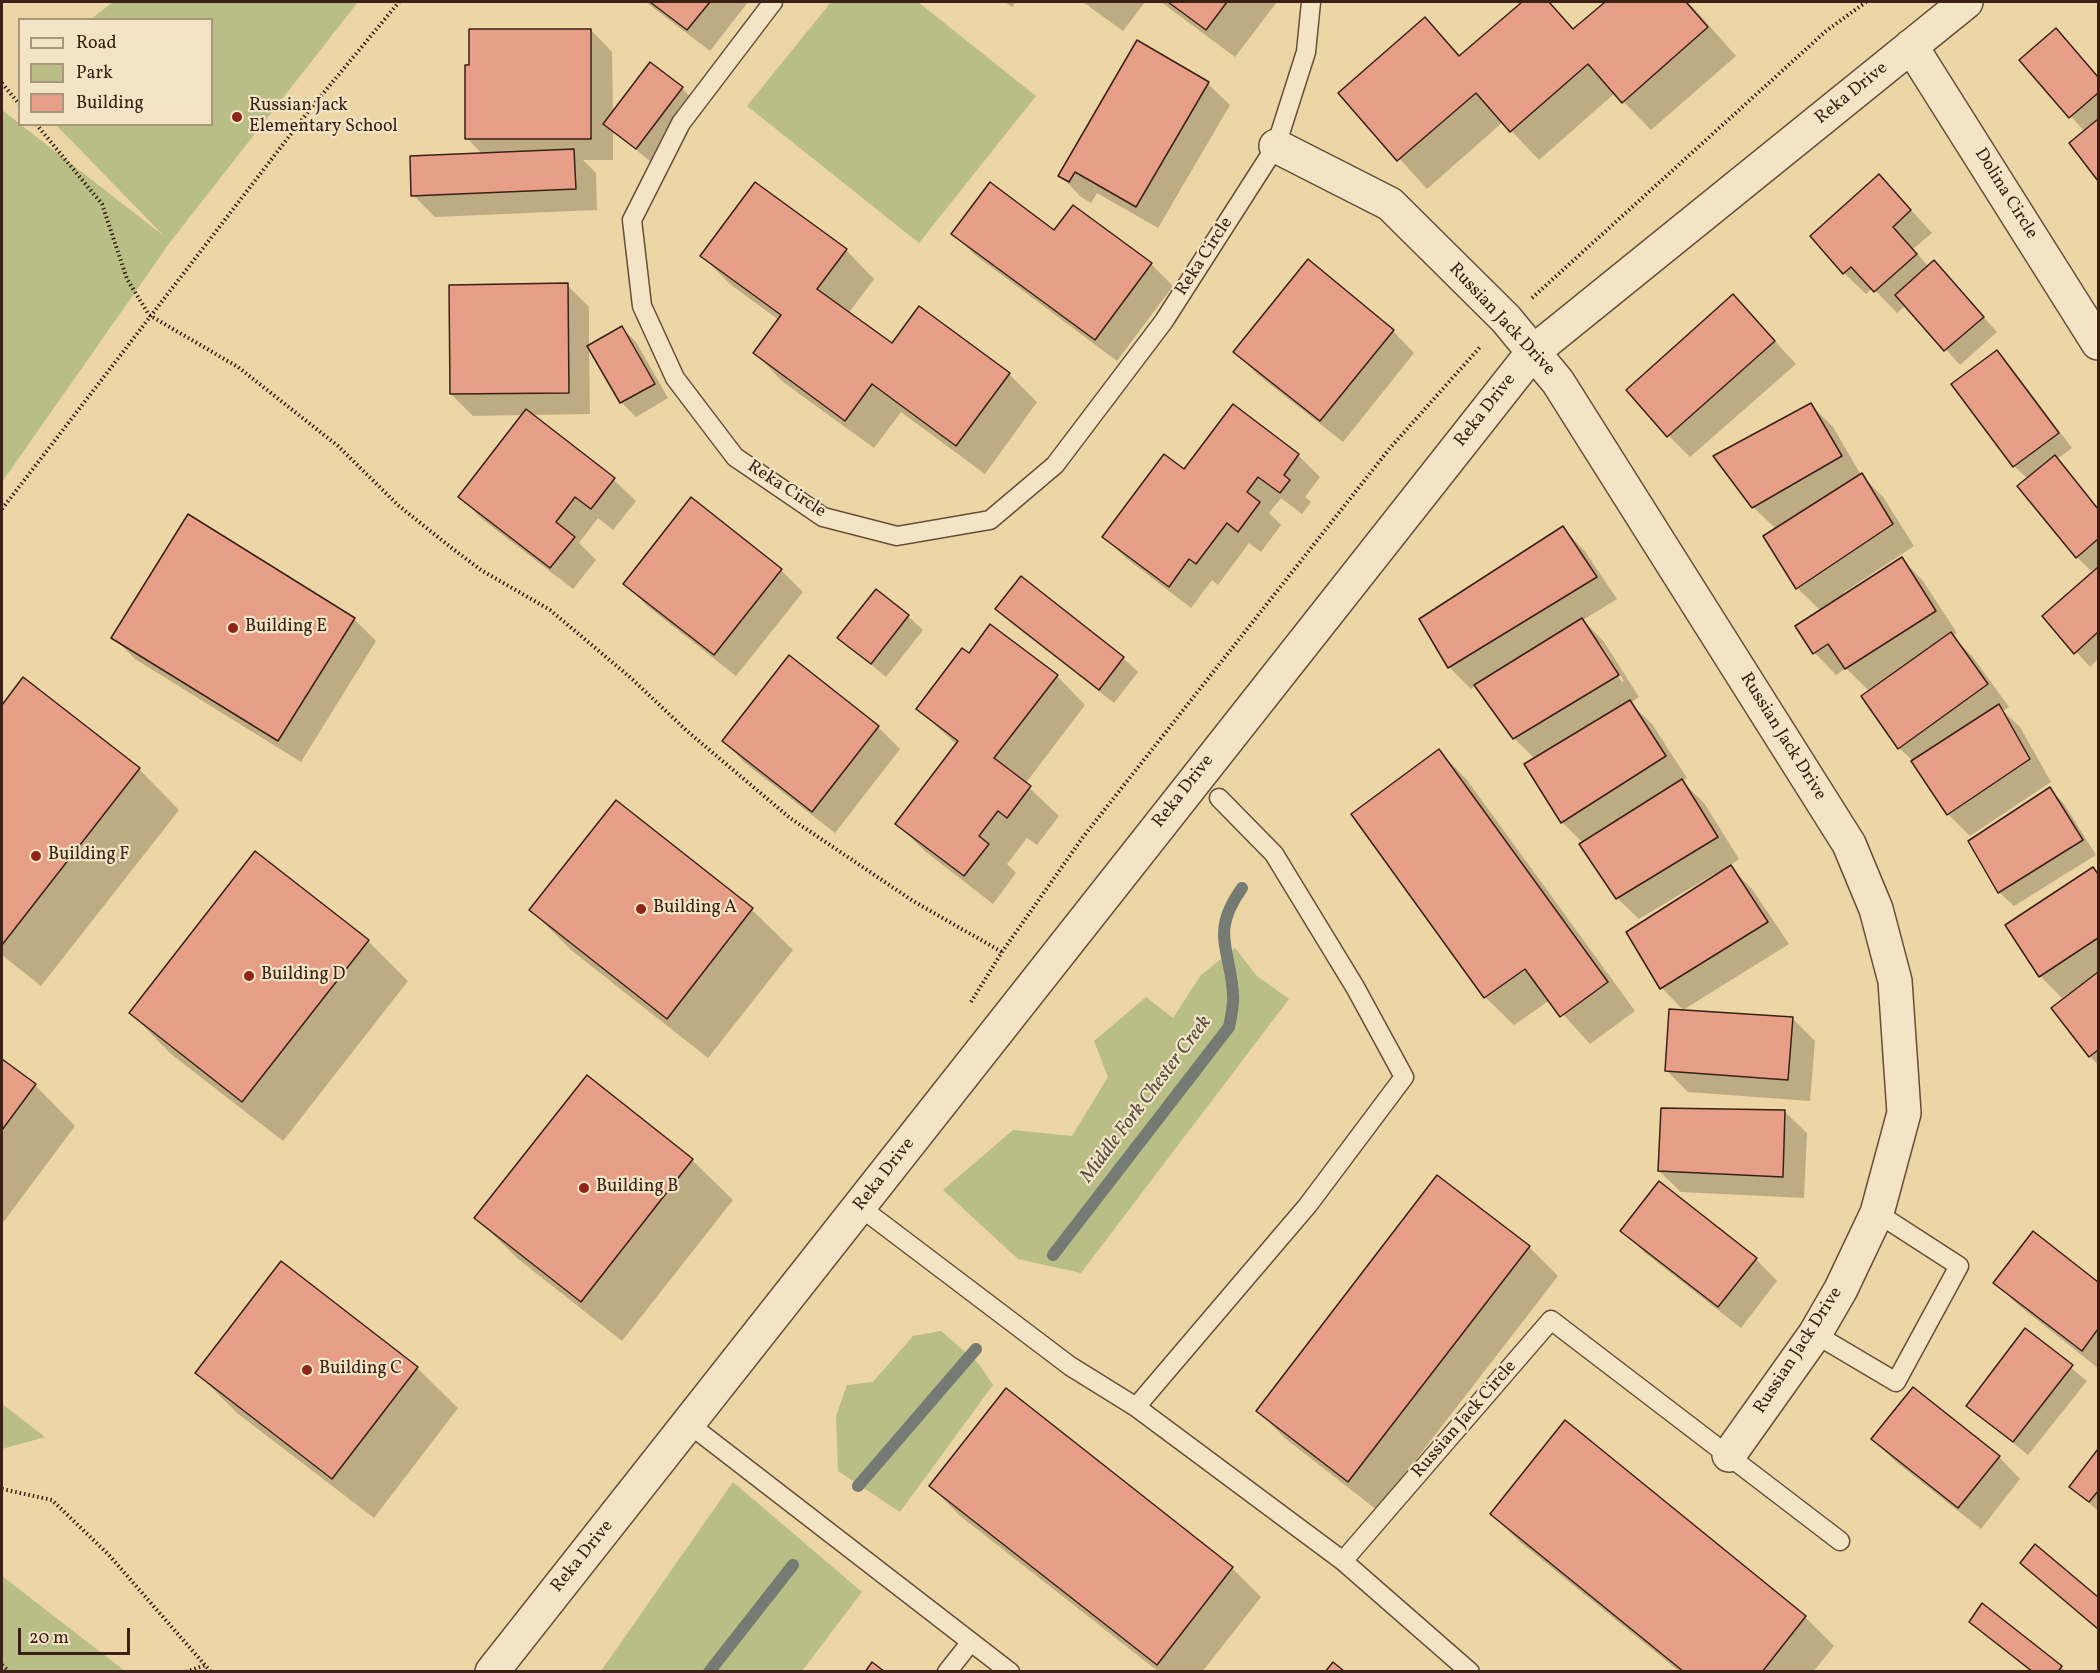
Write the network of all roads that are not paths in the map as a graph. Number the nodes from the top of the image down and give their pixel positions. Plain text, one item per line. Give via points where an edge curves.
1 (773, 2) edge
2 (1311, 2) edge
3 (1966, 2) edge
4 (1911, 46) junction
5 (1276, 146) junction
6 (2098, 343) edge
7 (1533, 352) junction
8 (1219, 798) dead end
9 (860, 1207) junction
10 (1877, 1213) junction
11 (1815, 1334) junction
12 (1136, 1407) junction
13 (689, 1424) junction
14 (1729, 1455) junction
15 (1840, 1541) dead end
16 (1343, 1561) junction
17 (970, 1643) junction
18 (492, 1671) edge
19 (947, 1671) edge
20 (1010, 1671) edge
21 (1470, 1671) edge

1 - 5 lane, Reka Circle via 681,123 632,220 642,306 675,378 735,457 823,517 897,536 990,520 1061,456 1164,321
2 - 5 lane, Reka Circle via 1306,52
3 - 4 street, Reka Drive
4 - 6 street, Dolina Circle
4 - 7 street, Reka Drive
5 - 7 street, Russian Jack Drive via 1390,204 1506,319
7 - 9 street, Reka Drive
7 - 10 street, Russian Jack Drive via 1558,382 1849,844 1876,909 1895,981 1904,1113
8 - 12 lane via 1274,854 1404,1077 1308,1205
9 - 12 lane via 1070,1366
9 - 13 street, Reka Drive
10 - 11 street, Russian Jack Drive
10 - 11 lane via 1959,1266 1896,1382
11 - 14 street, Russian Jack Drive
12 - 16 lane
13 - 17 lane
13 - 18 street, Reka Drive
14 - 15 lane
14 - 16 lane, Russian Jack Circle via 1551,1320
16 - 21 lane
17 - 19 lane
17 - 20 lane

